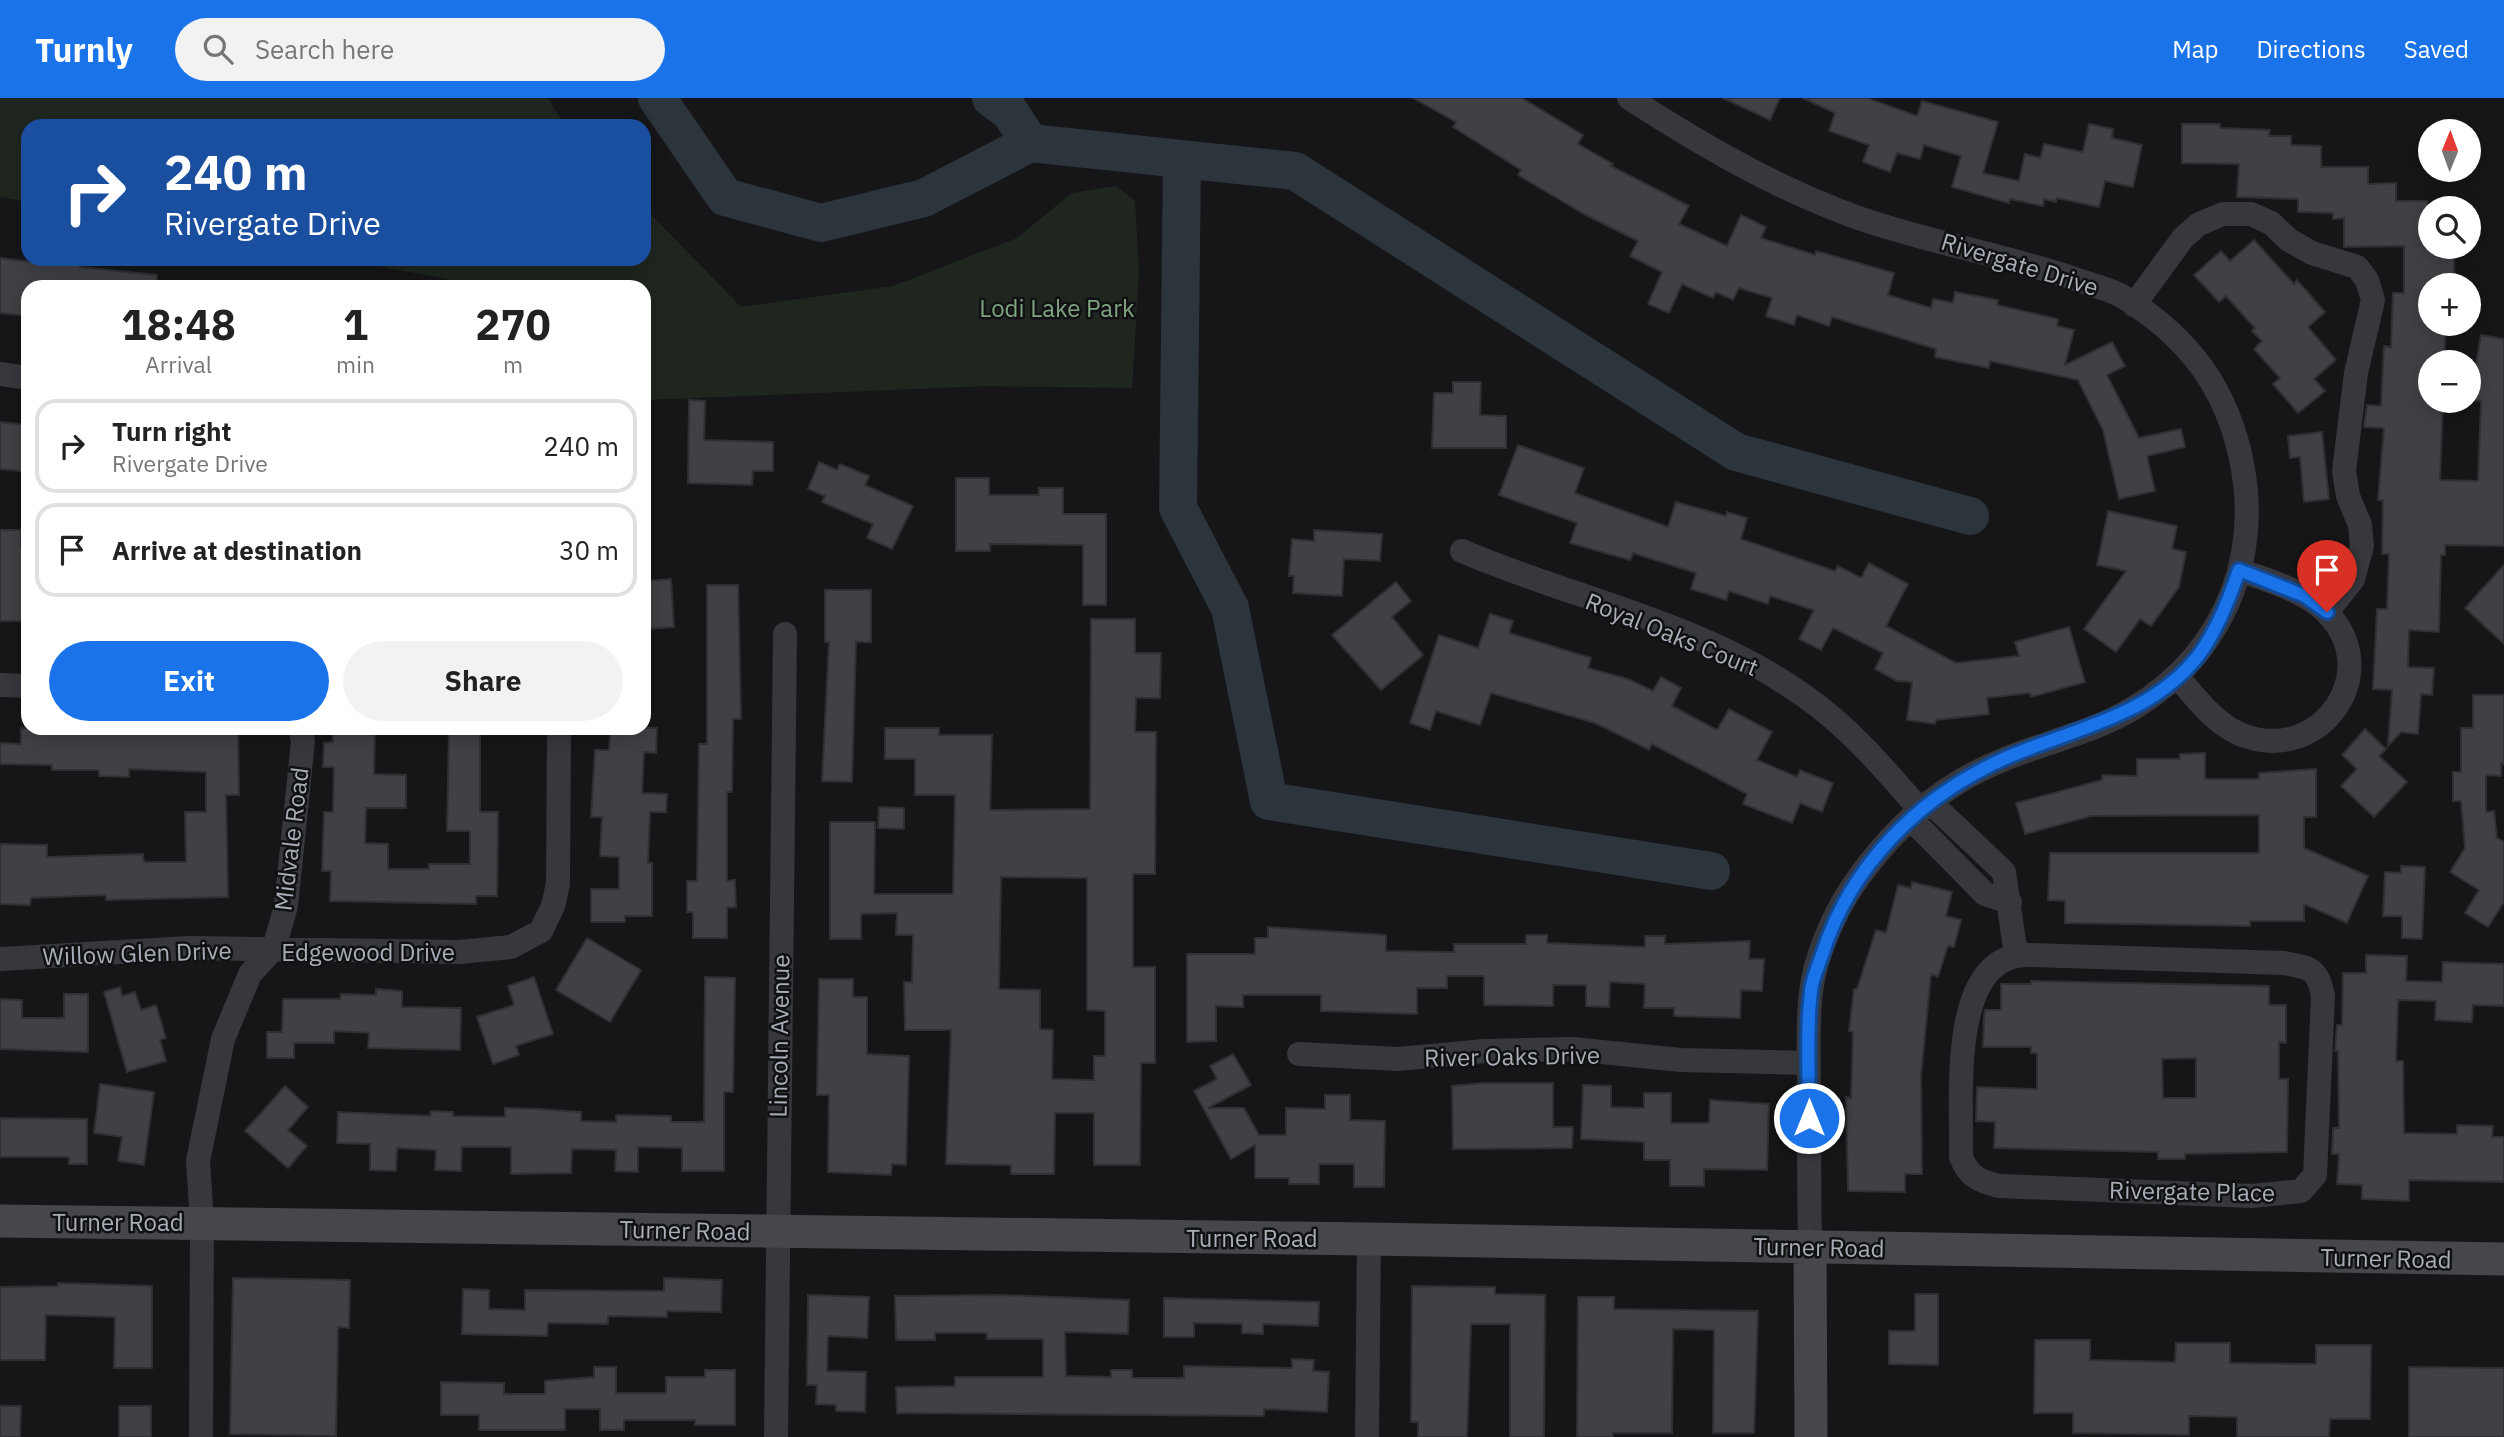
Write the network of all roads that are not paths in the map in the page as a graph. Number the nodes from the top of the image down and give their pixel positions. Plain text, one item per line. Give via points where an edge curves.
1 (1629, 98) edge
2 (2134, 305) junction
3 (0, 374) edge
4 (21, 377) edge
5 (1462, 551) dead end
6 (2239, 570) junction
7 (2327, 612) junction
8 (785, 634) dead end
9 (2177, 676) junction
10 (0, 685) edge
11 (21, 686) edge
12 (302, 735) edge
13 (559, 735) edge
14 (1920, 810) junction
15 (274, 948) junction
16 (2016, 955) junction
17 (0, 960) edge
18 (1299, 1054) dead end
19 (1809, 1063) junction
20 (0, 1221) edge
21 (202, 1222) junction
22 (777, 1231) junction
23 (1368, 1239) junction
24 (1810, 1246) junction
25 (2504, 1259) edge
26 (201, 1437) edge
27 (776, 1437) edge
28 (1367, 1437) edge
29 (1811, 1437) edge

1 - 2 street, Rivergate Drive via 1698,142 1854,216 2051,271 2119,294
2 - 6 street, Rivergate Drive via 2186,346 2222,395 2236,432 2246,487 2248,523
2 - 7 street via 2183,238 2199,224 2223,214 2251,214 2271,223 2312,253 2357,267 2367,280 2372,300 2356,373 2344,471 2362,546 2353,579
3 - 4 street
5 - 14 street, Royal Oaks Court via 1706,643 1763,671 1803,695 1863,744
6 - 7 street via 2305,596
6 - 9 street, Rivergate Drive via 2227,605 2198,656
7 - 9 street via 2346,641 2350,661 2344,693 2328,719 2311,732 2291,740 2243,736 2220,722
8 - 22 street, Lincoln Avenue
9 - 14 street, Rivergate Drive via 2154,695 2099,725 2009,757 1958,782
10 - 11 street
12 - 15 street, Midvale Road via 286,906
13 - 15 street, Edgewood Drive via 558,884 541,931 511,947 459,952
14 - 16 street via 2004,872
14 - 19 street, Rivergate Drive via 1874,857 1831,925 1811,989
15 - 17 street, Willow Glen Drive via 189,948
15 - 21 street, Edgewood Drive via 250,974 223,1039 198,1161
16 - 16 street, Rivergate Place via 1989,970 1965,1017 1961,1157 1968,1172 1980,1182 2252,1196 2307,1188 2315,1175 2323,996 2320,978 2310,968 2284,963
18 - 19 street, River Oaks Drive via 1398,1059 1572,1049 1681,1060
19 - 24 street, Rivergate Drive
20 - 21 main road, Turner Road
21 - 22 main road, Turner Road
21 - 26 street, Edgewood Drive
22 - 23 main road, Turner Road
22 - 27 street, Lincoln Avenue
23 - 24 main road, Turner Road
23 - 28 street
24 - 25 main road, Turner Road
24 - 29 main road

